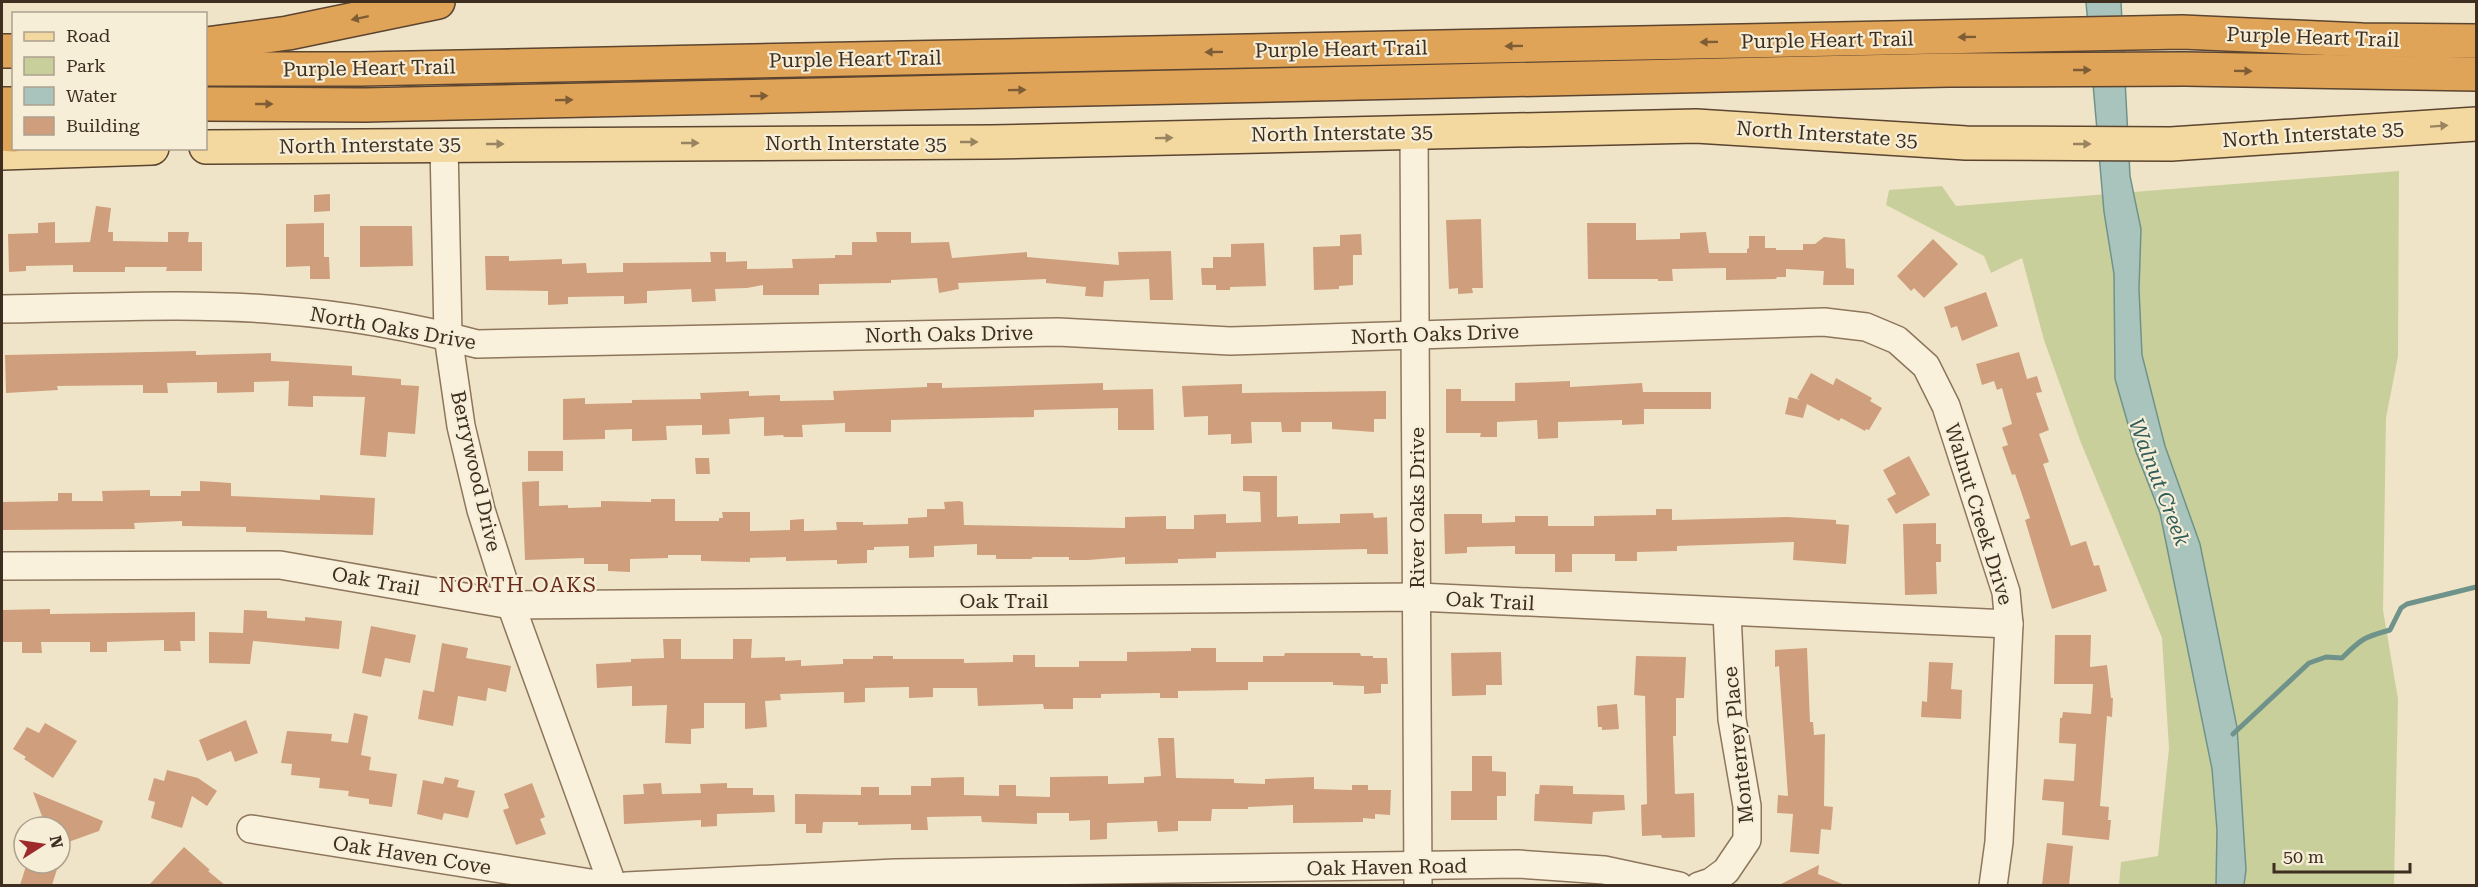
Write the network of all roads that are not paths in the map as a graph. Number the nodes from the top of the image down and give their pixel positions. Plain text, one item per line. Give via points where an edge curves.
1 (438, 2) edge
2 (2476, 41) edge
3 (207, 44) edge
4 (207, 69) edge
5 (2476, 74) edge
6 (207, 104) edge
7 (2476, 124) edge
8 (1414, 131) junction
9 (444, 144) junction
10 (207, 147) edge
11 (92, 150) edge
12 (2, 153) edge
13 (2, 309) edge
14 (1416, 334) junction
15 (448, 336) junction
16 (1897, 340) joint
17 (2, 566) edge
18 (1418, 597) junction
19 (511, 605) junction
20 (1727, 613) junction
21 (2009, 624) junction
22 (251, 829) dead end
23 (1418, 876) edge
24 (895, 879) edge
25 (611, 885) edge
26 (626, 885) edge
27 (1679, 885) edge
28 (1699, 885) edge
29 (1993, 885) edge

1 -> 3 highway via 288,33
2 -> 4 highway, Purple Heart Trail via 2182,32
6 -> 5 highway, Purple Heart Trail via 388,104 2023,70
8 -> 7 main road, North Interstate 35 via 1696,126 1954,142 2171,144
9 -> 8 main road, North Interstate 35 via 991,142
8 - 14 street, River Oaks Drive
9 - 10 main road, North Interstate 35
9 - 15 street, Berrywood Drive
11 - 12 main road
13 - 15 street, North Oaks Drive via 279,310
14 - 15 street, North Oaks Drive via 1230,341 1058,332 477,344
14 - 16 street, North Oaks Drive via 1824,322 1866,327
14 - 18 street, River Oaks Drive
15 - 19 street, Berrywood Drive via 461,426 481,510
16 - 21 street, Walnut Creek Drive via 1926,366 1946,406 2006,592
17 - 19 street, Oak Trail via 280,565
18 - 19 street, Oak Trail
18 - 20 street, Oak Trail
18 - 23 street, River Oaks Drive
19 - 25 street, Berrywood Drive
20 - 21 street, Oak Trail
20 - 28 street, Monterrey Place via 1732,719 1747,806 1747,840 1726,871
21 - 29 street, Walnut Creek Drive via 1999,842
22 - 25 street, Oak Haven Cove
23 - 24 street, Oak Haven Road
23 - 27 street, Oak Haven Road via 1518,864 1604,870
24 - 26 street, Oak Haven Road

